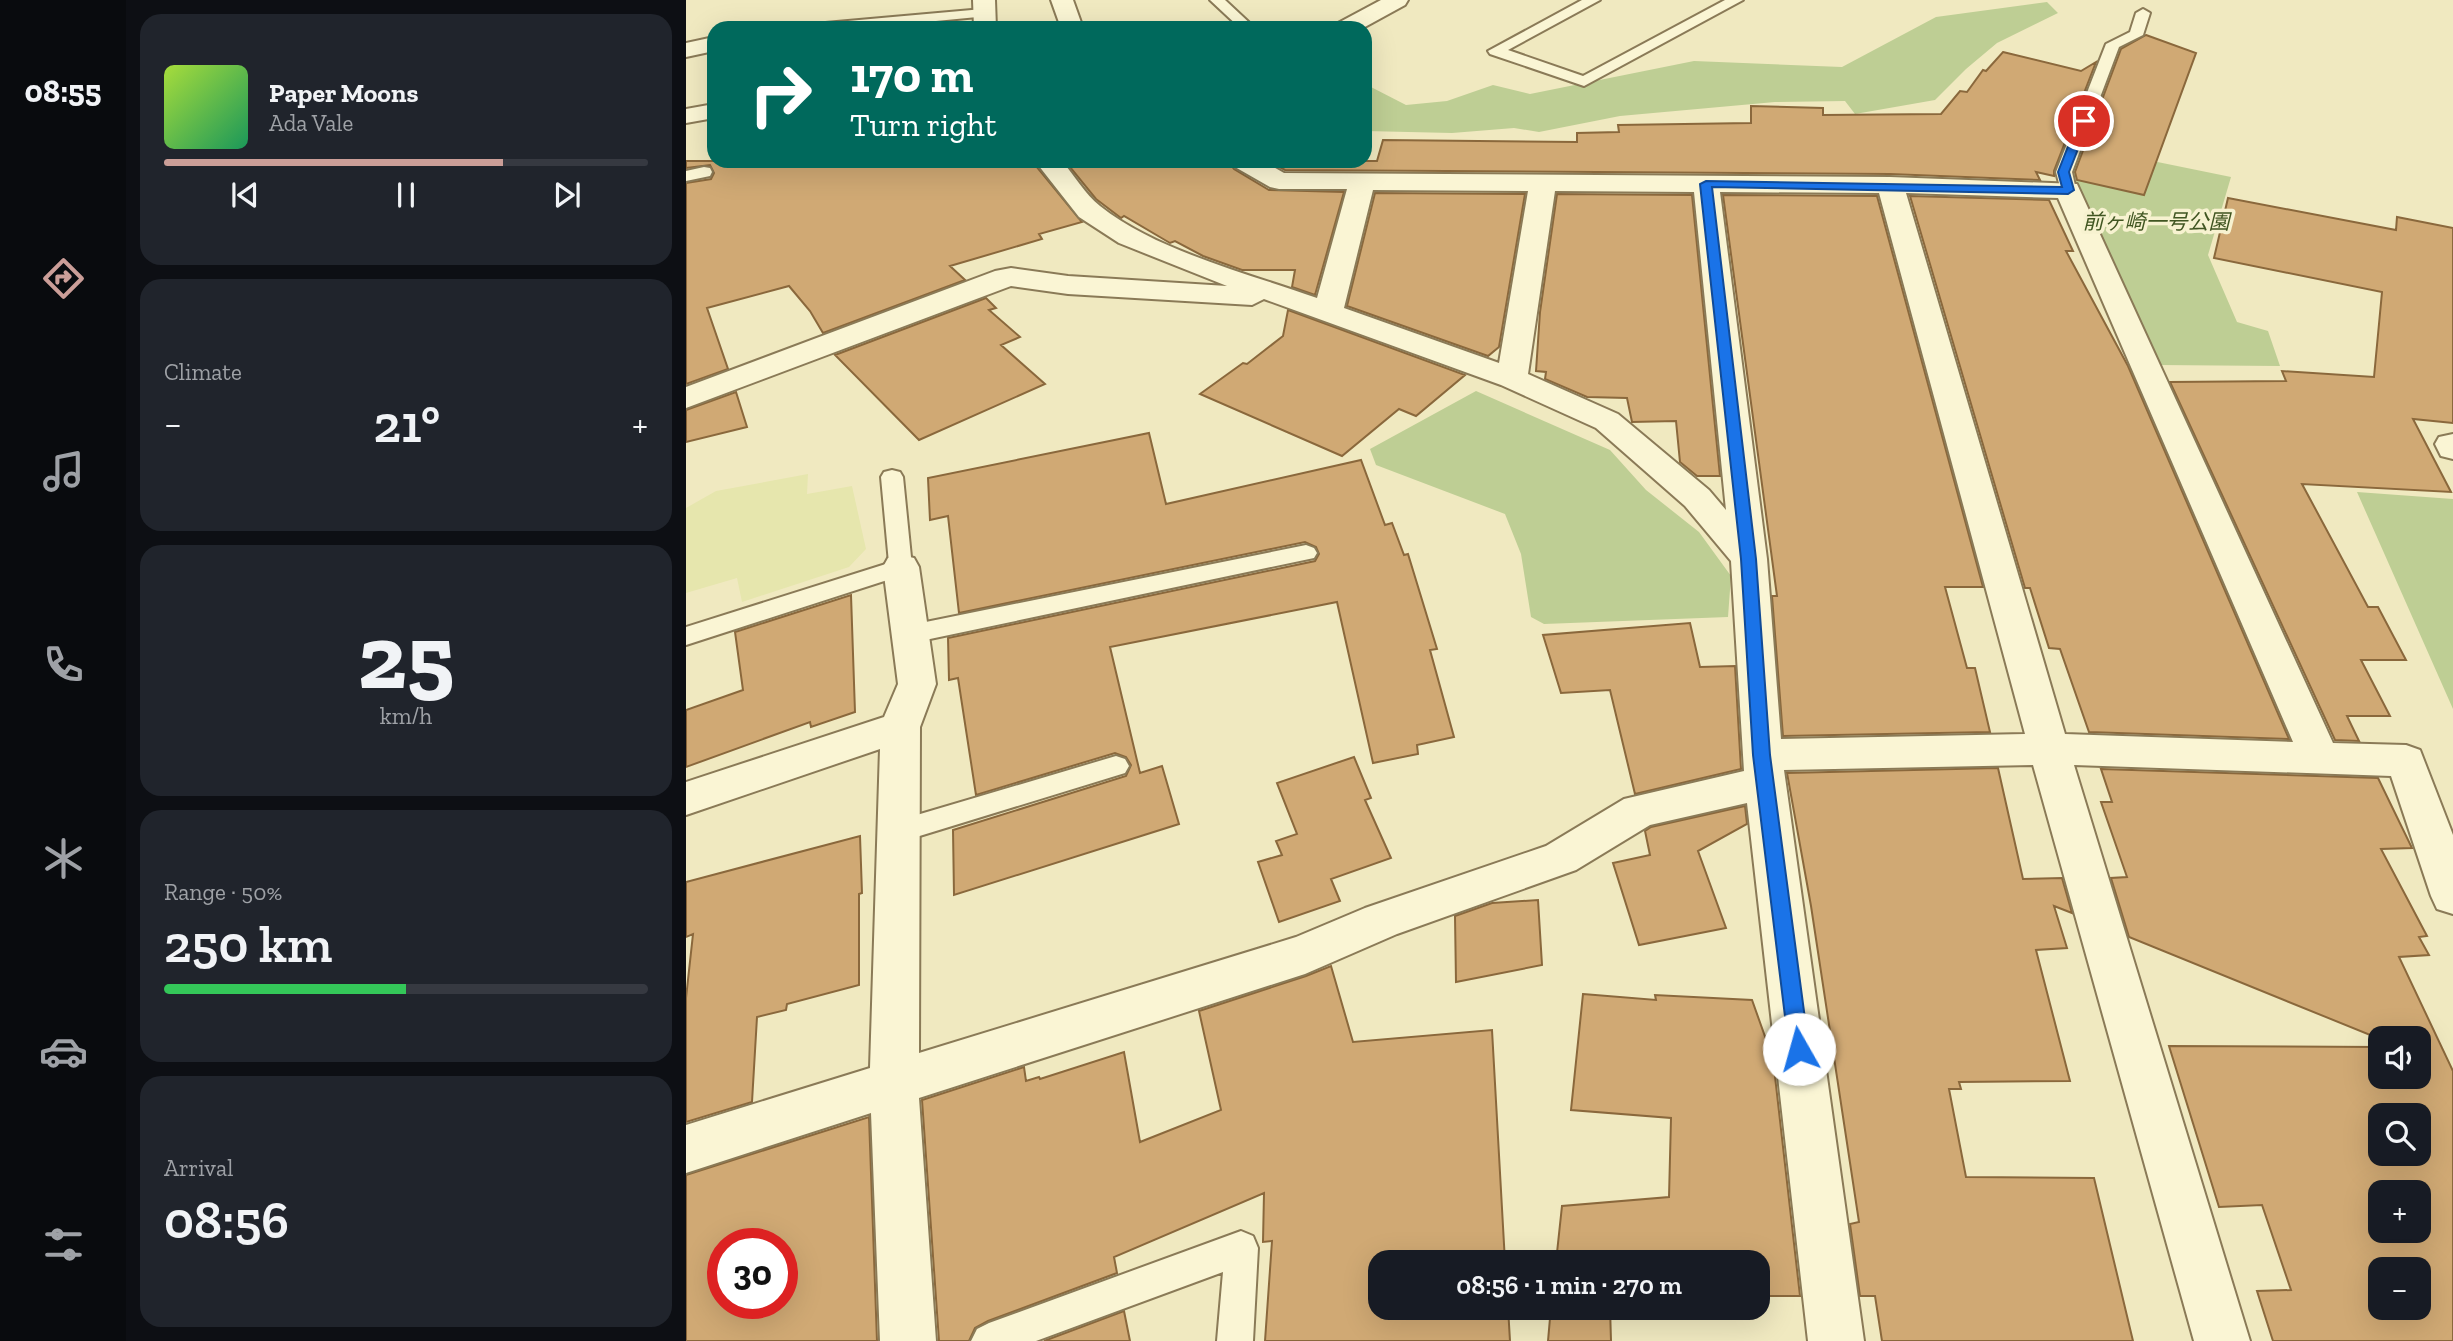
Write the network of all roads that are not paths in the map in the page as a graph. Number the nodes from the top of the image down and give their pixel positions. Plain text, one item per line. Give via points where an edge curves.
1 (1062, 0) edge
2 (1217, 0) edge
3 (1397, 0) edge
4 (1593, 0) edge
5 (1736, 0) edge
6 (2143, 13) dead end
7 (984, 14) edge
8 (929, 21) edge
9 (1070, 21) edge
10 (1240, 21) edge
11 (1359, 21) edge
12 (707, 46) edge
13 (686, 50) edge
14 (707, 112) edge
15 (686, 116) edge
16 (1054, 168) edge
17 (1256, 168) edge
18 (704, 172) dead end
19 (686, 176) edge
20 (1362, 182) junction
21 (1543, 183) junction
22 (1706, 184) junction
23 (1890, 185) junction
24 (2068, 190) junction
25 (1293, 298) junction
26 (1328, 310) junction
27 (1512, 378) junction
28 (686, 398) edge
29 (892, 477) dead end
30 (1306, 553) dead end
31 (1749, 559) junction
32 (901, 567) junction
33 (911, 634) junction
34 (686, 636) edge
35 (900, 727) junction
36 (2049, 749) junction
37 (2320, 758) junction
38 (1116, 766) dead end
39 (1764, 769) junction
40 (686, 799) edge
41 (900, 831) junction
42 (2453, 896) edge
43 (894, 1084) junction
44 (686, 1149) edge
45 (908, 1341) edge
46 (989, 1341) edge
47 (1235, 1341) edge
48 (1836, 1341) edge
49 (2222, 1341) edge

1 - 9 street
2 - 10 lane
3 - 11 street
4 - 5 lane via 1495,51 1584,81
6 - 24 lane via 2136,35 2113,44 2064,172
7 - 8 lane
12 - 13 street
14 - 15 street
16 - 25 street via 1089,211 1129,237
17 - 20 street via 1279,181
18 - 19 lane
20 - 21 street
20 - 26 street
21 - 22 street
21 - 27 street
22 - 23 street
22 - 31 street
23 - 24 street
23 - 36 street
24 - 37 street
25 - 26 street
25 - 28 street via 1068,285 1011,277
26 - 27 street
27 - 31 street via 1606,421 1697,498
29 - 32 lane
30 - 33 lane
31 - 39 street
32 - 33 street
32 - 34 lane
33 - 35 street via 917,684
35 - 40 street
35 - 41 street
36 - 37 street
36 - 39 street
36 - 49 street
37 - 42 street via 2406,761
38 - 41 lane
39 - 43 street via 1639,811 1561,858 1381,921 1305,954
39 - 48 street
41 - 43 street
43 - 44 street
43 - 45 street
46 - 47 lane via 1241,1248

